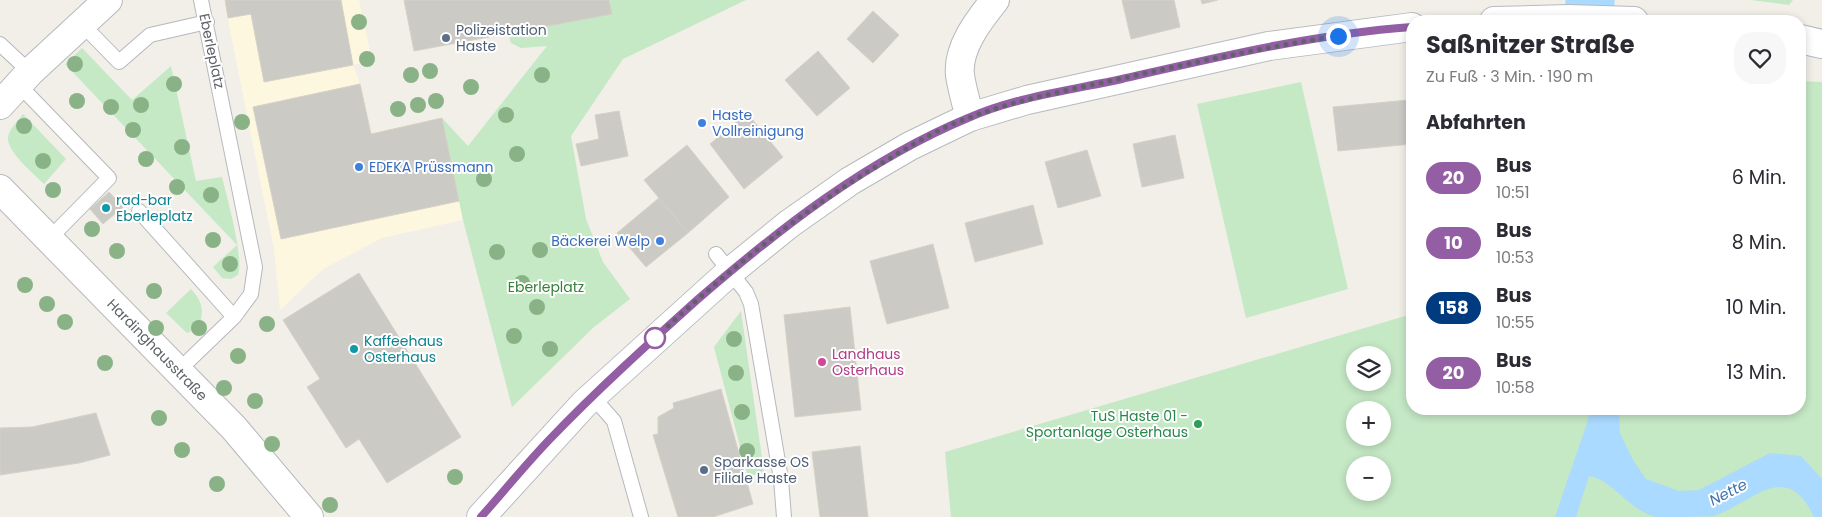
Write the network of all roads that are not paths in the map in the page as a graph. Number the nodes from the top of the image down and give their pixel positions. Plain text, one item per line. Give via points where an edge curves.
1 (108, 0) edge
2 (200, 0) edge
3 (995, 0) edge
4 (207, 22) junction
5 (81, 23) junction
6 (1406, 28) edge
7 (1806, 41) edge
8 (0, 44) edge
9 (1822, 44) edge
10 (24, 78) junction
11 (0, 105) edge
12 (970, 117) junction
13 (0, 189) edge
14 (139, 211) dead end
15 (50, 238) junction
16 (723, 262) junction
17 (234, 317) junction
18 (178, 370) junction
19 (592, 396) junction
20 (309, 517) edge
21 (481, 517) edge
22 (641, 517) edge
23 (784, 517) edge

1 - 5 street
2 - 4 lane, Eberleplatz
3 - 12 street via 978,21 964,50 960,73
4 - 5 lane via 150,34 120,62
4 - 17 lane, Eberleplatz via 255,267 250,294
5 - 10 street
6 - 12 street via 1269,46 1027,100
7 - 9 street
8 - 10 lane
10 - 11 street
10 - 15 lane via 109,178
12 - 16 street via 910,146 850,181 789,224
13 - 15 street, Hardinghausstraße
14 - 17 lane
15 - 18 street, Hardinghausstraße
16 - 19 street
16 - 23 lane via 751,304 781,479
17 - 18 lane, Eberleplatz
18 - 20 street, Hardinghausstraße via 234,428
19 - 21 street
19 - 22 lane via 614,421

